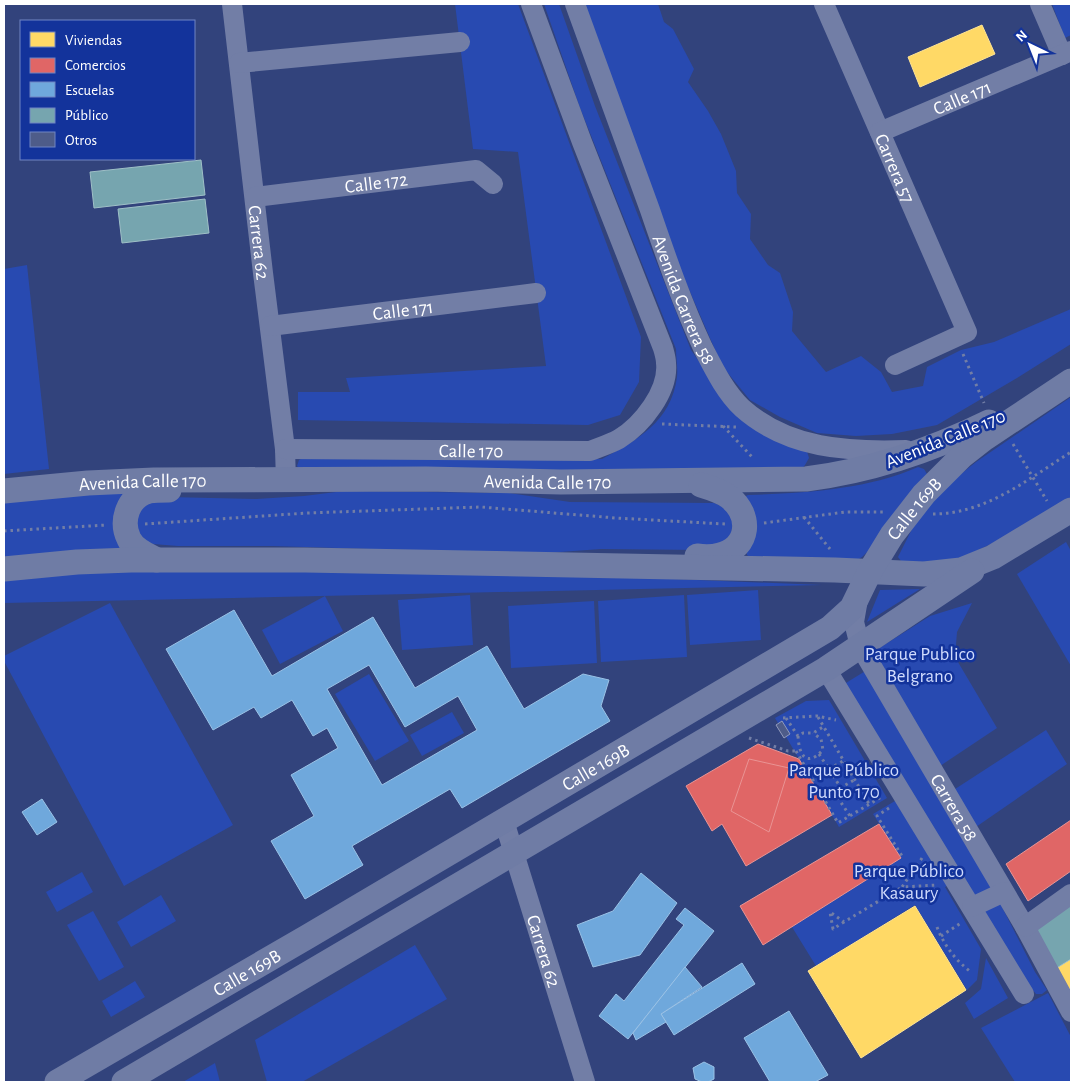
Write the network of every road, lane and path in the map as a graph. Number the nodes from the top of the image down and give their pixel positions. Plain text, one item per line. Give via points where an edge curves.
1 (232, 4) edge
2 (531, 4) edge
3 (575, 4) edge
4 (824, 4) edge
5 (1040, 4) edge
6 (460, 42) dead end
7 (1067, 53) edge
8 (239, 63) junction
9 (880, 132) junction
10 (493, 184) dead end
11 (255, 197) junction
12 (536, 293) dead end
13 (270, 326) junction
14 (962, 334) junction
15 (895, 365) dead end
16 (1071, 380) edge
17 (984, 403) dead end
18 (652, 419) junction
19 (723, 426) junction
20 (1002, 426) junction
21 (740, 427) dead end
22 (285, 449) junction
23 (923, 450) junction
24 (1071, 452) edge
25 (756, 462) dead end
26 (1033, 476) junction
27 (261, 480) junction
28 (286, 481) junction
29 (688, 481) junction
30 (4, 491) edge
31 (908, 513) junction
32 (1065, 514) edge
33 (804, 517) junction
34 (746, 524) junction
35 (125, 525) junction
36 (4, 531) edge
37 (836, 556) dead end
38 (993, 558) junction
39 (157, 560) junction
40 (545, 565) junction
41 (4, 569) edge
42 (870, 571) junction
43 (858, 599) junction
44 (860, 646) junction
45 (826, 669) junction
46 (779, 717) dead end
47 (786, 718) junction
48 (823, 727) junction
49 (813, 733) junction
50 (798, 736) junction
51 (748, 738) dead end
52 (798, 751) junction
53 (819, 754) junction
54 (843, 761) junction
55 (829, 769) junction
56 (854, 780) junction
57 (841, 788) junction
58 (834, 792) junction
59 (888, 793) dead end
60 (823, 798) junction
61 (869, 804) junction
62 (895, 805) dead end
63 (850, 816) junction
64 (504, 821) junction
65 (515, 852) junction
66 (925, 853) dead end
67 (902, 856) dead end
68 (944, 885) dead end
69 (902, 887) junction
70 (1004, 892) junction
71 (1071, 894) edge
72 (969, 914) junction
73 (844, 922) junction
74 (937, 927) dead end
75 (1025, 927) junction
76 (940, 936) junction
77 (971, 972) dead end
78 (1024, 994) dead end
79 (1071, 1012) edge
80 (57, 1082) edge
81 (124, 1082) edge
82 (585, 1082) edge

1 - 8 street, Carrera 62
2 - 18 street, Avenida Carrera 58 via 663,348 666,364
3 - 23 street, Avenida Carrera 58 via 685,311 723,384 742,407 790,438 832,448
4 - 9 street, Carrera 57
5 - 7 street
6 - 8 street
7 - 9 street, Calle 171
8 - 11 street, Carrera 62
9 - 14 street, Carrera 57
10 - 11 street, Calle 172 via 476,170
11 - 13 street, Carrera 62
12 - 13 street, Calle 171
13 - 22 street, Carrera 62
14 - 15 street
14 - 17 path
16 - 20 main road, Calle 169B
16 - 23 main road, Avenida Calle 170 via 986,424
18 - 19 path
18 - 22 street, Calle 170 via 590,451
19 - 21 path
19 - 25 path
20 - 26 path
20 - 31 main road, Calle 169B via 962,456
22 - 28 street, Carrera 62
23 - 29 main road, Avenida Calle 170 via 838,475
24 - 26 path
26 - 31 path via 986,504 965,511
26 - 32 path
27 - 28 main road, Avenida Calle 170
27 - 30 main road, Avenida Calle 170 via 123,481
27 - 35 main road via 148,491 131,504
28 - 29 main road, Avenida Calle 170
29 - 34 main road via 729,497 743,514
31 - 33 path via 845,512
31 - 42 main road, Calle 169B
32 - 38 main road
33 - 34 path
33 - 37 path
34 - 35 path via 481,507 307,513
34 - 40 main road via 742,538 722,555 636,556
35 - 36 path
35 - 39 main road via 134,546
38 - 42 main road via 946,572
38 - 44 main road, Calle 169B
39 - 40 main road
39 - 41 main road via 78,562
40 - 42 main road
42 - 43 main road, Calle 169B
43 - 44 street, Carrera 58 via 854,622
43 - 64 main road, Calle 169B via 830,628
44 - 45 main road, Calle 169B
44 - 70 street, Carrera 58
45 - 65 main road, Calle 169B
45 - 72 street, Carrera 58
46 - 47 path
47 - 48 path via 817,716
47 - 50 path
48 - 49 path
48 - 54 path
49 - 50 path
49 - 53 path via 823,745
50 - 52 path
51 - 52 path via 788,751
52 - 53 path via 810,759
52 - 60 path
53 - 55 path
54 - 55 path
54 - 56 path
55 - 57 path
56 - 57 path
56 - 61 path
57 - 58 path
58 - 60 path
58 - 63 path
59 - 61 path
60 - 63 path via 838,823
61 - 63 path
62 - 67 path via 877,816
64 - 65 street, Carrera 62
64 - 80 main road, Calle 169B
65 - 81 main road, Calle 169B
65 - 82 street, Carrera 62
66 - 69 path
68 - 69 path
69 - 73 path
70 - 72 street
70 - 75 street, Carrera 58
71 - 75 street
72 - 76 path
72 - 78 street, Carrera 58
73 - 73 path via 837,917 830,912 834,929
74 - 76 path
75 - 79 street, Carrera 58
76 - 77 path via 956,961

